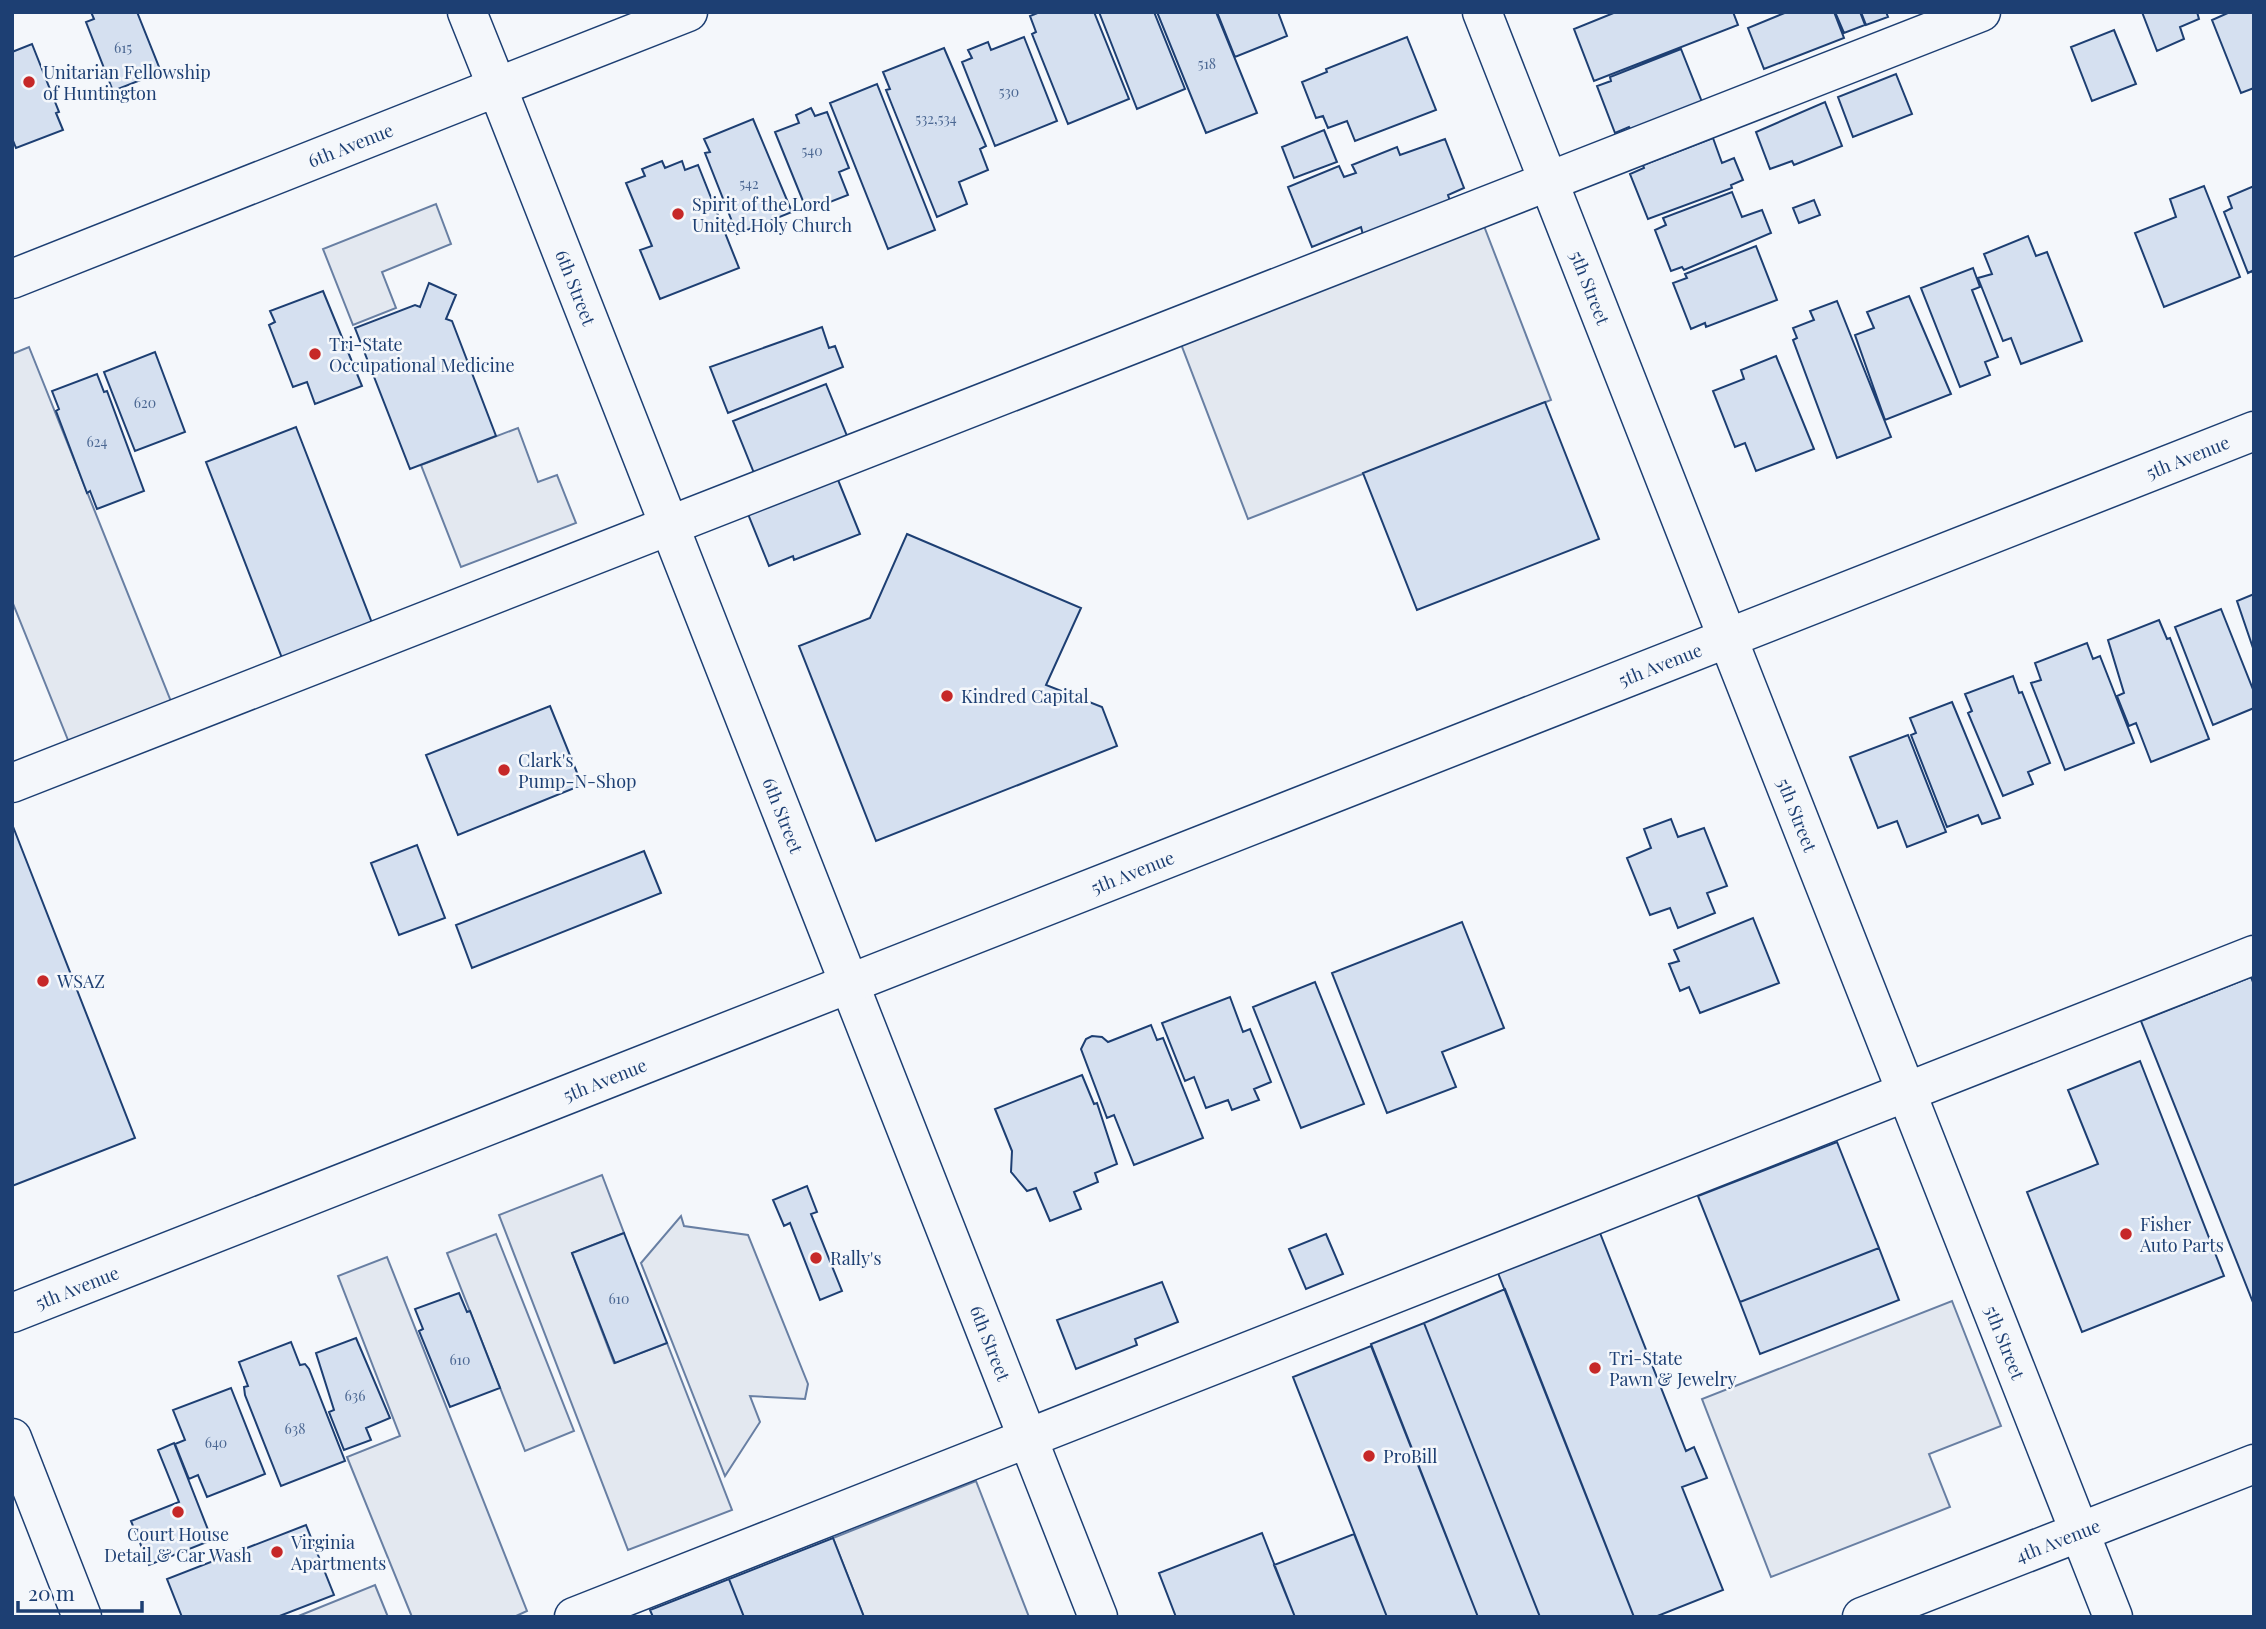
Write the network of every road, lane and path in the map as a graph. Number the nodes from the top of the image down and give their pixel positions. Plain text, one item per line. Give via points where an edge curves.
1 (467, 12) edge
2 (688, 12) edge
3 (1482, 12) edge
4 (1981, 12) edge
5 (497, 88) junction
6 (1549, 182) junction
7 (12, 279) edge
8 (2254, 431) edge
9 (670, 527) junction
10 (1728, 639) junction
11 (12, 783) edge
12 (2254, 955) edge
13 (850, 985) junction
14 (1906, 1091) junction
15 (12, 1313) edge
16 (1027, 1437) junction
17 (12, 1438) edge
18 (2254, 1464) edge
19 (2079, 1532) junction
20 (82, 1617) edge
21 (574, 1617) edge
22 (1098, 1617) edge
23 (1862, 1617) edge
24 (2113, 1617) edge

1 - 5 main road, 6th Street
2 - 5 main road, 6th Avenue
3 - 6 main road, 5th Street
4 - 6 main road
5 - 7 main road, 6th Avenue
5 - 9 main road, 6th Street
6 - 9 main road
6 - 10 main road, 5th Street
8 - 10 main road, 5th Avenue
9 - 11 main road
9 - 13 main road, 6th Street
10 - 13 main road, 5th Avenue
10 - 14 main road, 5th Street
12 - 14 main road
13 - 15 main road, 5th Avenue
13 - 16 main road, 6th Street
14 - 16 main road
14 - 19 main road, 5th Street
16 - 21 main road
16 - 22 main road, 6th Street
17 - 20 main road
18 - 19 main road, 4th Avenue
19 - 23 main road, 4th Avenue
19 - 24 main road, 5th Street

